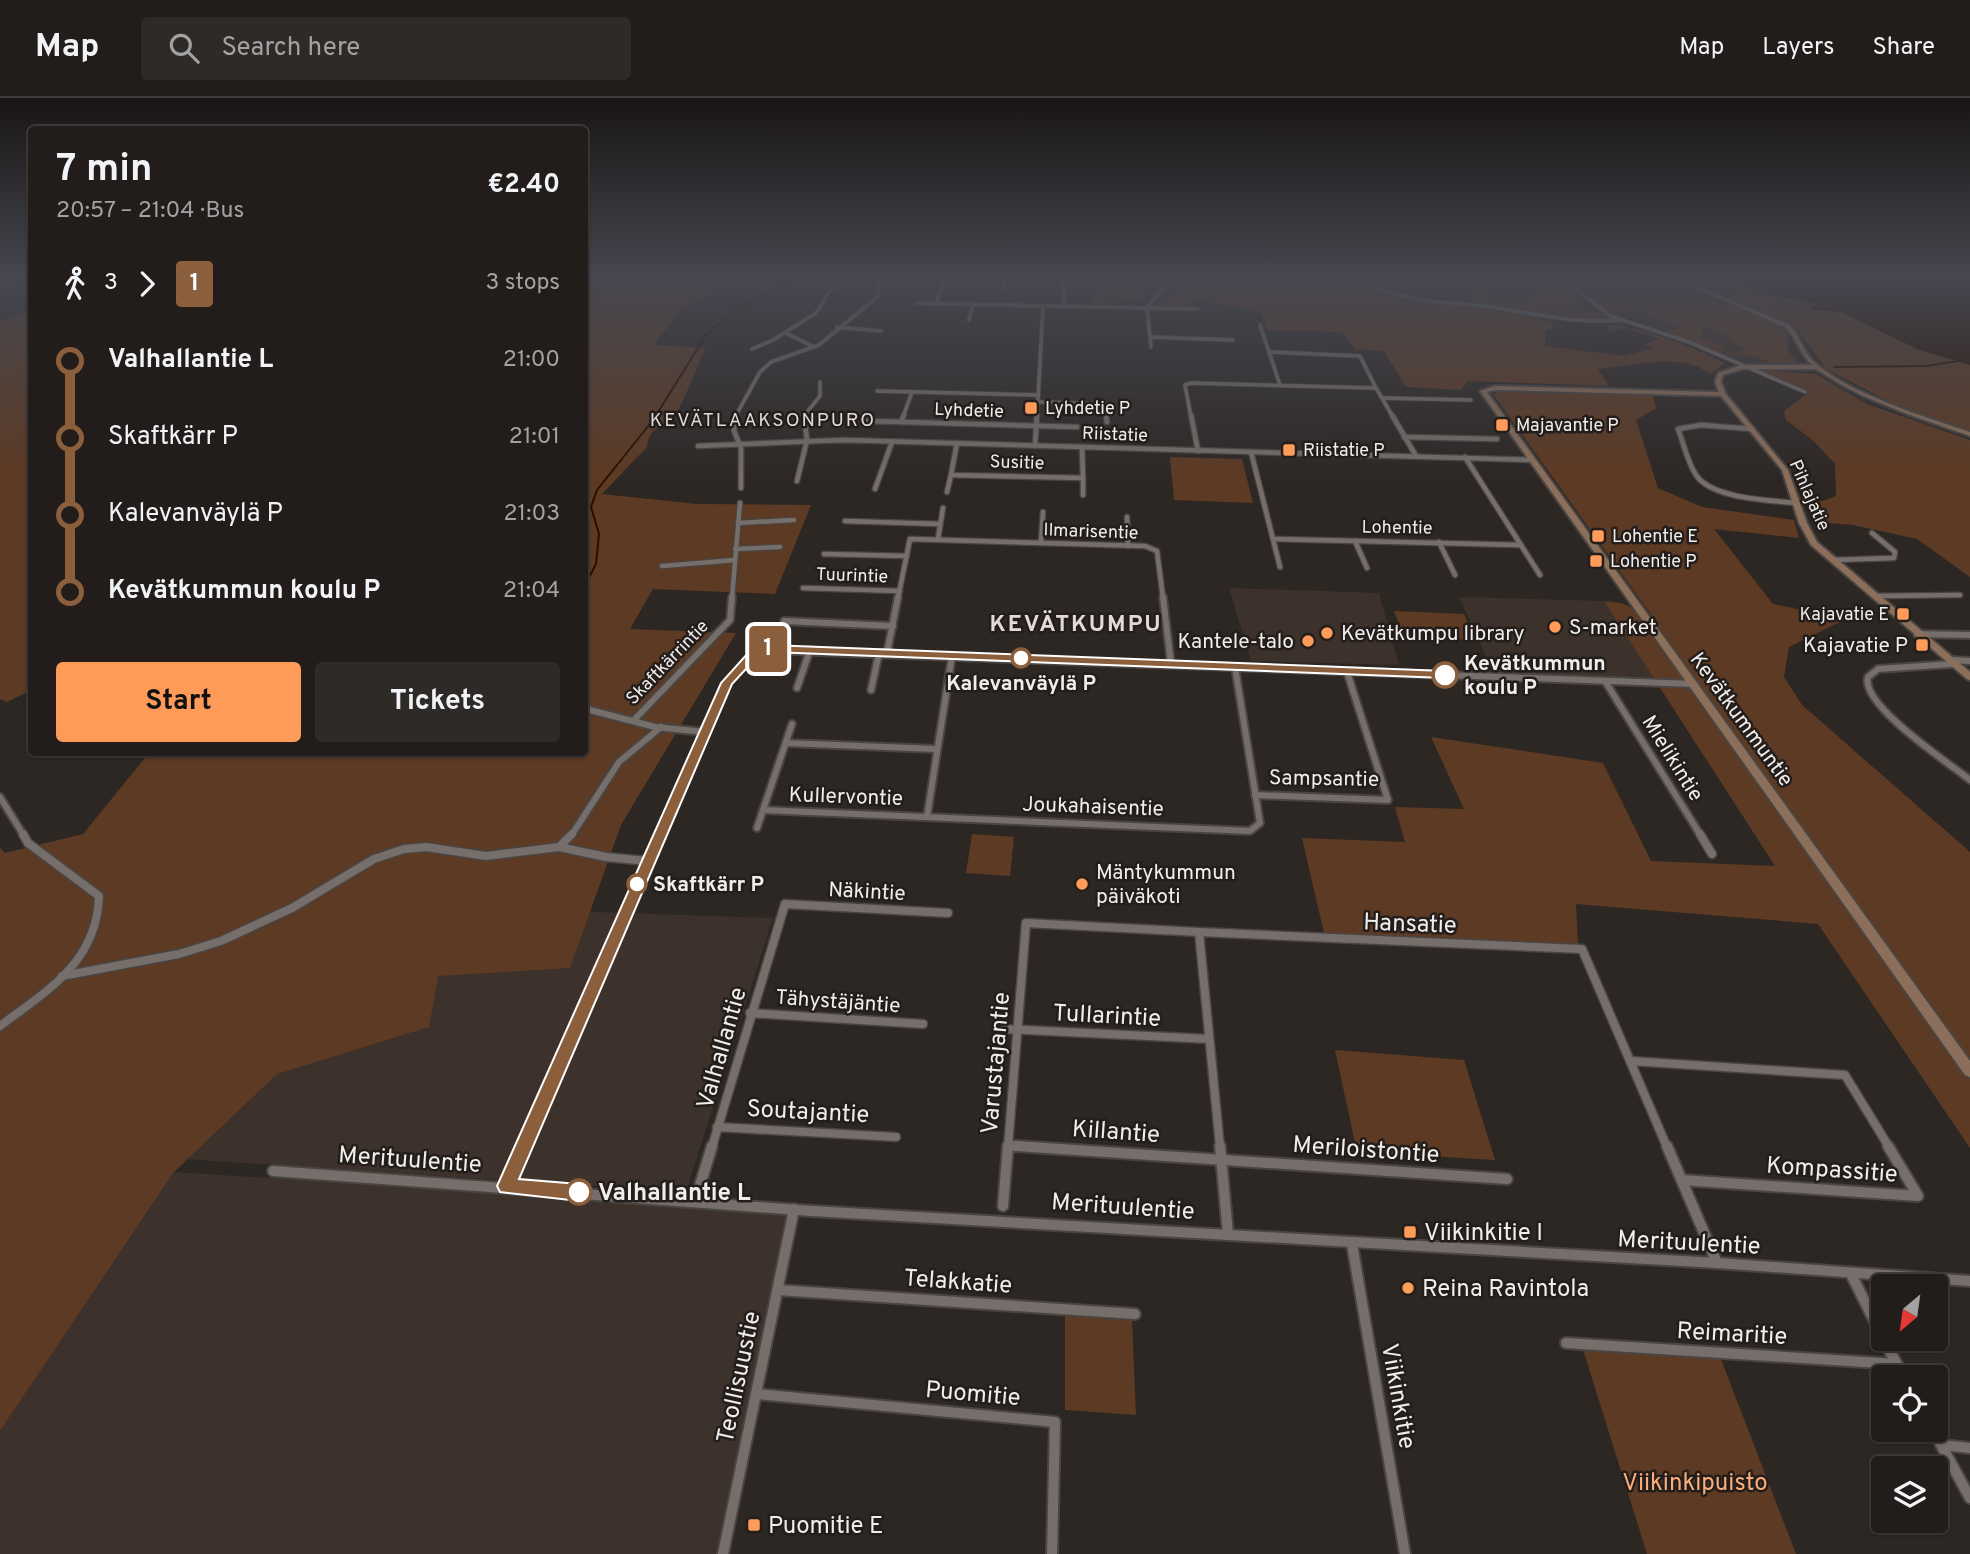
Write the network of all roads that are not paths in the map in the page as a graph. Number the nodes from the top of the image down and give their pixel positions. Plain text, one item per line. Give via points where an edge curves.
1 (760, 345) edge
2 (810, 345) edge
3 (816, 345) edge
4 (1041, 345) edge
5 (1267, 345) edge
6 (1695, 345) edge
7 (1802, 345) edge
8 (814, 347) junction
9 (752, 349) dead end
10 (1269, 352) junction
11 (1742, 367) junction
12 (1818, 367) junction
13 (820, 382) dead end
14 (1280, 385) junction
15 (1376, 388) junction
16 (877, 391) dead end
17 (912, 392) junction
18 (1805, 392) dead end
19 (1723, 394) junction
20 (1038, 395) junction
21 (1382, 398) junction
22 (1471, 400) dead end
23 (1038, 402) junction
24 (867, 421) dead end
25 (901, 422) junction
26 (1107, 422) dead end
27 (1036, 426) junction
28 (1077, 427) dead end
29 (1752, 429) junction
30 (1970, 434) edge
31 (1404, 437) junction
32 (1497, 439) dead end
33 (807, 440) junction
34 (892, 442) junction
35 (957, 443) junction
36 (738, 444) junction
37 (698, 446) dead end
38 (1035, 446) junction
39 (1082, 447) junction
40 (1198, 451) junction
41 (1251, 452) junction
42 (1416, 456) junction
43 (1465, 457) junction
44 (1531, 460) junction
45 (951, 475) junction
46 (1083, 478) junction
47 (797, 481) dead end
48 (741, 488) dead end
49 (875, 489) dead end
50 (947, 492) dead end
51 (1083, 495) dead end
52 (740, 503) dead end
53 (1795, 503) junction
54 (943, 508) dead end
55 (1043, 512) dead end
56 (1127, 517) dead end
57 (794, 520) dead end
58 (845, 520) dead end
59 (738, 523) junction
60 (914, 523) junction
61 (940, 524) junction
62 (1872, 533) dead end
63 (910, 539) junction
64 (937, 539) junction
65 (1273, 539) junction
66 (1355, 541) junction
67 (1439, 542) junction
68 (1041, 543) junction
69 (1521, 545) junction
70 (1128, 546) junction
71 (780, 547) dead end
72 (735, 549) junction
73 (824, 554) dead end
74 (907, 556) junction
75 (735, 560) junction
76 (1833, 560) junction
77 (662, 566) dead end
78 (1280, 567) dead end
79 (1367, 568) dead end
80 (1455, 575) dead end
81 (1540, 575) dead end
82 (803, 587) dead end
83 (900, 591) junction
84 (1960, 595) dead end
85 (1873, 596) junction
86 (785, 621) dead end
87 (893, 626) junction
88 (1917, 634) junction
89 (1970, 635) edge
90 (810, 650) junction
91 (883, 653) junction
92 (952, 656) junction
93 (1970, 661) edge
94 (1950, 662) junction
95 (1171, 664) junction
96 (1236, 667) junction
97 (1347, 672) junction
98 (1970, 677) edge
99 (1605, 681) junction
100 (1693, 684) junction
101 (797, 688) dead end
102 (871, 690) dead end
103 (588, 709) edge
104 (634, 720) junction
105 (792, 724) dead end
106 (661, 727) junction
107 (705, 732) junction
108 (786, 743) junction
109 (936, 749) junction
110 (1970, 780) edge
111 (1255, 794) junction
112 (0, 797) edge
113 (763, 810) junction
114 (927, 817) junction
115 (757, 828) dead end
116 (559, 846) junction
117 (1712, 854) dead end
118 (648, 861) junction
119 (785, 904) joint
120 (948, 913) dead end
121 (1199, 932) junction
122 (62, 976) junction
123 (750, 1013) junction
124 (923, 1024) dead end
125 (0, 1026) edge
126 (1004, 1029) dead end
127 (1017, 1030) junction
128 (1209, 1039) junction
129 (1631, 1061) junction
130 (1970, 1071) edge
131 (717, 1127) junction
132 (896, 1137) dead end
133 (1007, 1145) junction
134 (1222, 1159) junction
135 (273, 1171) dead end
136 (1507, 1179) dead end
137 (1682, 1180) junction
138 (506, 1186) junction
139 (695, 1202) junction
140 (1003, 1206) dead end
141 (794, 1209) junction
142 (1228, 1234) junction
143 (1352, 1244) junction
144 (1717, 1264) junction
145 (1851, 1274) junction
146 (1970, 1282) edge
147 (778, 1290) junction
148 (1135, 1314) dead end
149 (1871, 1314) edge
150 (1566, 1343) dead end
151 (1890, 1351) edge
152 (1896, 1364) joint
153 (757, 1394) junction
154 (1940, 1442) edge
155 (1942, 1445) junction
156 (1970, 1448) edge
157 (1970, 1498) edge
158 (723, 1554) edge
159 (1052, 1554) edge
160 (1405, 1554) edge

1 - 9 street
2 - 8 street
3 - 8 street
4 - 20 street
5 - 10 street
6 - 11 street
7 - 12 street
8 - 36 street via 765,365 734,419
10 - 14 street
10 - 15 street via 1360,356
11 - 12 street
11 - 18 street
11 - 19 street via 1720,374
12 - 30 street via 1894,407
13 - 33 street via 820,397 803,416
14 - 15 street
14 - 40 street via 1187,384
15 - 21 street
16 - 17 street, Lyhdetie
17 - 20 street, Lyhdetie
17 - 25 street, Lyhdetie
19 - 29 street, Pihlajatie
19 - 44 street, Kevätkummuntie via 1485,390
20 - 23 street
21 - 22 street
21 - 31 street
23 - 26 street via 1105,404
23 - 27 street
24 - 25 street, Lyhdetie
25 - 27 street, Lyhdetie
27 - 28 street, Lyhdetie
27 - 38 street
29 - 53 street, Pihlajatie via 1785,470
29 - 53 street via 1701,425 1678,429 1700,480 1737,495
31 - 32 street
31 - 42 street
33 - 34 street, Riistatie
33 - 36 street, Riistatie
33 - 47 street
34 - 35 street, Riistatie
34 - 49 street
35 - 38 street, Riistatie
35 - 45 street
36 - 37 street, Riistatie
36 - 48 street
38 - 39 street, Riistatie
39 - 40 street, Riistatie
39 - 46 street
40 - 41 street, Riistatie
41 - 42 street, Riistatie
41 - 65 street
42 - 43 street, Riistatie
43 - 44 street, Riistatie
43 - 69 street
44 - 100 street, Kevätkummuntie
45 - 46 street, Susitie
45 - 50 street
46 - 51 street
52 - 59 street, Skaftkärrintie
53 - 76 street, Pihlajatie via 1810,538
54 - 61 street
55 - 68 street
56 - 70 street
57 - 59 street
58 - 60 street
59 - 72 street, Skaftkärrintie
60 - 61 street
60 - 63 street
61 - 64 street
62 - 76 street via 1895,552 1894,558
63 - 64 street, Ilmarisentie
63 - 74 street
64 - 68 street, Ilmarisentie
65 - 66 street, Lohentie
65 - 78 street
66 - 67 street, Lohentie
66 - 79 street
67 - 69 street, Lohentie
67 - 80 street
68 - 70 street, Ilmarisentie
69 - 81 street
70 - 95 street, Ilmarisentie via 1157,551
71 - 72 street
72 - 75 street, Skaftkärrintie
73 - 74 street
74 - 83 street
75 - 77 street
75 - 104 street, Skaftkärrintie via 730,620
76 - 85 street, Pihlajatie
82 - 83 street, Tuurintie
83 - 87 street
84 - 85 street
85 - 88 street, Pihlajatie
86 - 87 street
87 - 91 street
88 - 89 street
88 - 94 street, Pihlajatie
90 - 91 street
90 - 101 street
90 - 107 street via 769,649 752,655 727,683
91 - 92 street
91 - 102 street
92 - 95 street
92 - 109 street
93 - 94 street
94 - 98 street, Pihlajatie
94 - 110 street via 1878,669 1866,681 1886,711
95 - 96 street
96 - 97 street
96 - 111 street, Joukahaisentie
97 - 99 street
97 - 111 street, Sampsantie via 1388,800
99 - 100 street
99 - 117 street, Mielikintie
100 - 130 street, Kevätkummuntie
103 - 104 street
104 - 106 street
105 - 108 street, Kullervontie
106 - 107 street
106 - 116 street, Skaftkärrintie via 606,778 578,829
107 - 118 street
108 - 109 street
108 - 113 street, Kullervontie
109 - 114 street
111 - 114 street, Joukahaisentie via 1259,823 1250,831
112 - 122 street via 27,843 99,896 101,916 96,933
113 - 114 street, Kullervontie
113 - 115 street, Kullervontie
116 - 118 street
116 - 122 street via 486,856 426,847 404,849 374,859 292,908 220,941 179,954
118 - 138 street
119 - 120 street, Näkintie
119 - 123 street, Valhallantie
121 - 127 street, Varustajantie via 1026,923
121 - 128 street
121 - 129 street, Hansatie via 1582,950
122 - 125 street
123 - 124 street, Tähystäjäntie
123 - 131 street, Valhallantie
126 - 127 street, Tullarintie
127 - 128 street, Tullarintie
127 - 133 street, Varustajantie
128 - 134 street
129 - 137 street, Hansatie
129 - 137 street, Kompassitie via 1845,1075 1918,1196
131 - 132 street, Soutajantie
131 - 139 street, Valhallantie
133 - 134 street, Killantie
133 - 140 street, Varustajantie
134 - 136 street, Meriloistontie
134 - 142 street
135 - 138 street, Merituulentie
137 - 144 street, Hansatie
138 - 139 street, Merituulentie
139 - 141 street, Merituulentie
141 - 142 street, Merituulentie
141 - 147 street, Teollisuustie
142 - 143 street, Merituulentie
143 - 144 street, Merituulentie
143 - 160 street, Viikinkitie
144 - 145 street, Merituulentie
145 - 146 street, Merituulentie
145 - 149 street
147 - 148 street, Telakkatie
147 - 153 street, Teollisuustie
150 - 152 street, Reimaritie
151 - 152 street
153 - 158 street, Teollisuustie
153 - 159 street, Puomitie via 1055,1422
154 - 155 street
155 - 156 street
155 - 157 street

